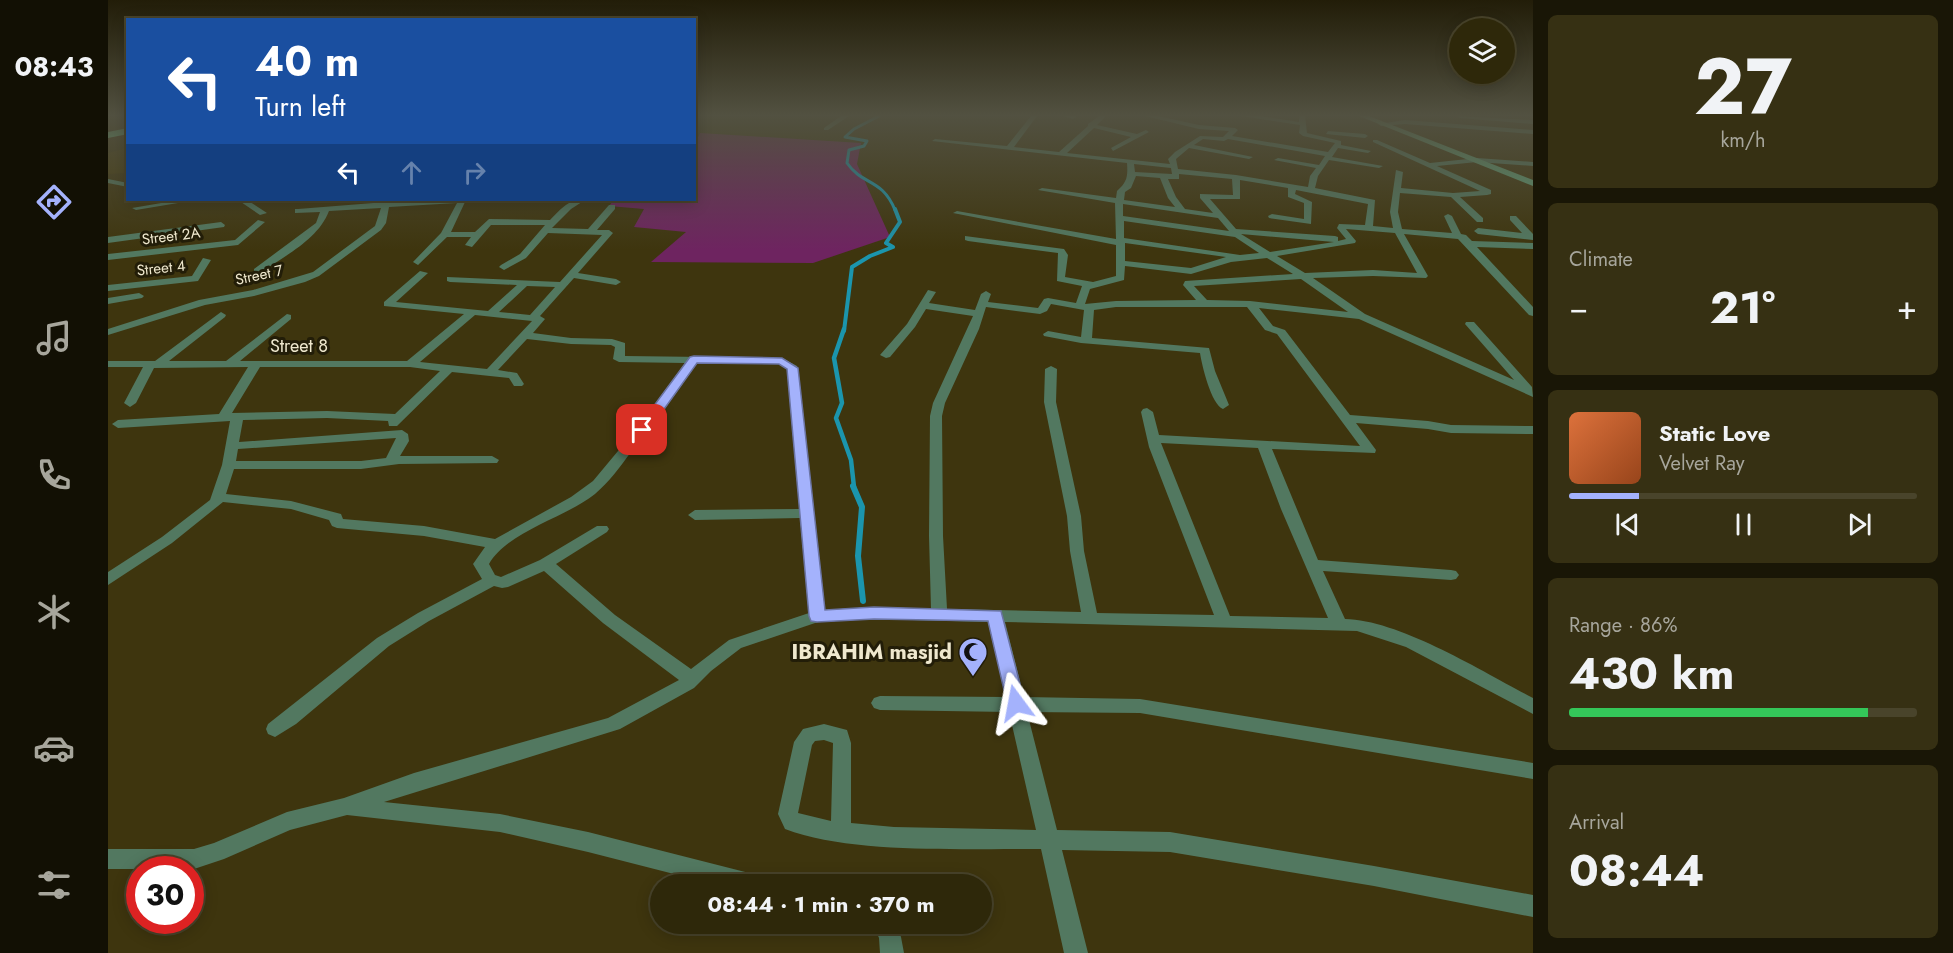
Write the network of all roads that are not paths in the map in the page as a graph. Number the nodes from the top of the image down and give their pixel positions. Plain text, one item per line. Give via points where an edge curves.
1 (1130, 160) edge
2 (1132, 160) edge
3 (1172, 160) edge
4 (1244, 160) edge
5 (1281, 160) edge
6 (1325, 160) edge
7 (1351, 160) edge
8 (1420, 160) edge
9 (1473, 160) edge
10 (1478, 160) edge
11 (1484, 160) edge
12 (1241, 163) dead end
13 (1533, 164) edge
14 (1431, 165) junction
15 (1379, 166) dead end
16 (1320, 167) junction
17 (1173, 169) junction
18 (1399, 172) dead end
19 (1132, 174) junction
20 (1232, 174) junction
21 (126, 175) edge
22 (108, 176) edge
23 (1163, 176) junction
24 (108, 181) edge
25 (1533, 183) edge
26 (126, 185) edge
27 (1292, 187) junction
28 (1042, 190) dead end
29 (1311, 190) junction
30 (1396, 190) junction
31 (1453, 195) junction
32 (1120, 200) junction
33 (185, 201) edge
34 (243, 201) edge
35 (418, 201) edge
36 (463, 201) edge
37 (579, 201) edge
38 (386, 204) junction
39 (612, 207) dead end
40 (136, 208) dead end
41 (326, 208) junction
42 (1182, 210) junction
43 (298, 211) dead end
44 (957, 213) dead end
45 (1219, 216) junction
46 (1448, 216) dead end
47 (1119, 218) junction
48 (1513, 218) dead end
49 (1480, 220) dead end
50 (221, 225) dead end
51 (549, 227) junction
52 (1368, 227) junction
53 (1398, 230) junction
54 (1478, 231) dead end
55 (590, 232) junction
56 (1235, 233) junction
57 (445, 234) junction
58 (479, 235) junction
59 (1284, 235) junction
60 (1458, 236) junction
61 (968, 238) dead end
62 (1531, 238) edge
63 (108, 240) edge
64 (1352, 240) junction
65 (1121, 242) junction
66 (1468, 244) junction
67 (469, 245) dead end
68 (1533, 246) edge
69 (1270, 255) junction
70 (108, 257) edge
71 (1244, 257) junction
72 (206, 260) dead end
73 (418, 262) dead end
74 (1121, 263) junction
75 (504, 267) dead end
76 (257, 271) dead end
77 (423, 273) dead end
78 (572, 275) junction
79 (1303, 276) junction
80 (450, 279) dead end
81 (616, 282) dead end
82 (524, 284) junction
83 (563, 285) junction
84 (1092, 285) junction
85 (108, 288) edge
86 (931, 292) dead end
87 (139, 296) dead end
88 (108, 301) edge
89 (1203, 302) junction
90 (983, 304) junction
91 (1250, 304) junction
92 (923, 305) junction
93 (1084, 308) junction
94 (473, 312) junction
95 (1533, 313) edge
96 (490, 314) junction
97 (221, 315) dead end
98 (1361, 316) junction
99 (287, 317) dead end
100 (533, 318) junction
101 (1470, 324) dead end
102 (108, 332) edge
103 (1048, 334) dead end
104 (524, 335) junction
105 (1086, 340) junction
106 (886, 355) dead end
107 (694, 359) junction
108 (108, 364) edge
109 (230, 364) junction
110 (256, 364) junction
111 (410, 364) junction
112 (153, 365) junction
113 (449, 368) junction
114 (1051, 369) dead end
115 (490, 372) junction
116 (518, 384) dead end
117 (1532, 393) edge
118 (130, 403) dead end
119 (1223, 405) dead end
120 (1147, 412) dead end
121 (230, 417) junction
122 (397, 417) junction
123 (1348, 419) junction
124 (118, 424) dead end
125 (1533, 430) edge
126 (384, 435) junction
127 (1154, 440) junction
128 (232, 446) junction
129 (1264, 446) junction
130 (492, 459) dead end
131 (390, 462) junction
132 (229, 465) junction
133 (217, 497) junction
134 (807, 513) junction
135 (695, 515) dead end
136 (602, 529) dead end
137 (499, 545) junction
138 (545, 564) junction
139 (1314, 566) junction
140 (1451, 575) dead end
141 (108, 580) edge
142 (492, 580) junction
143 (939, 614) junction
144 (995, 615) junction
145 (817, 616) junction
146 (1090, 617) junction
147 (1224, 620) junction
148 (1339, 624) junction
149 (692, 679) junction
150 (880, 703) dead end
151 (1016, 703) junction
152 (1531, 709) edge
153 (274, 729) dead end
154 (1533, 771) edge
155 (344, 807) junction
156 (841, 832) junction
157 (1048, 839) junction
158 (108, 859) edge
159 (714, 874) edge
160 (1533, 906) edge
161 (889, 934) edge
162 (892, 953) edge
163 (1076, 953) edge

1 - 19 street
2 - 17 street
3 - 17 street
4 - 12 street
5 - 16 street
6 - 16 street
7 - 15 street
8 - 14 street
9 - 14 street
10 - 25 main road
11 - 13 street
14 - 31 street via 1489,193
16 - 29 street
17 - 20 street
17 - 23 street via 1176,177
18 - 30 street
19 - 23 street
19 - 32 street
20 - 27 street
20 - 45 street via 1237,197 1203,196
21 - 22 street
23 - 42 street
24 - 26 street
27 - 29 street
27 - 59 street via 1291,195 1308,202 1308,222 1272,216
28 - 32 street
29 - 52 street via 1372,202
30 - 31 street
30 - 53 street via 1394,212
31 - 49 street
32 - 42 street
32 - 47 street
33 - 40 street
34 - 70 street, Street 2A via 262,218 238,242
35 - 38 street
36 - 57 street
37 - 51 street
38 - 41 street
38 - 102 street, Street 7 via 378,228 316,274 254,293 203,302
39 - 55 street
41 - 43 street
41 - 76 street via 320,224 311,233
42 - 45 street
44 - 65 street
45 - 56 street
46 - 60 street
47 - 56 street
47 - 65 street
48 - 62 street
50 - 63 street
51 - 55 street
51 - 58 street via 489,222
51 - 75 street via 523,256
52 - 53 street
52 - 64 street via 1341,228
53 - 60 street
53 - 79 street via 1423,276
54 - 62 street
55 - 78 street via 609,233
56 - 59 street
56 - 69 street
57 - 58 street
57 - 73 street
58 - 67 street
59 - 64 street
60 - 66 street
61 - 84 street via 1061,251 1064,255 1060,279
64 - 69 street
65 - 71 street
65 - 74 street
66 - 68 street
66 - 95 street
69 - 71 street
69 - 79 street
71 - 74 street via 1191,271
72 - 85 street, Street 4 via 195,279
74 - 84 street via 1119,280
77 - 94 street via 388,304
78 - 81 street
78 - 83 street
79 - 89 street via 1188,283
79 - 98 street
80 - 82 street
82 - 83 street
82 - 96 street
83 - 100 street
84 - 93 street via 1083,291
86 - 92 street
87 - 88 street
89 - 91 street
89 - 93 street
90 - 92 street
90 - 93 street via 1040,311 1048,301
90 - 143 street via 936,416
91 - 98 street
91 - 123 street via 1269,328 1281,332
92 - 106 street
93 - 105 street
94 - 96 street
94 - 111 street
96 - 100 street
97 - 112 street
98 - 117 street
99 - 109 street
100 - 104 street via 540,319
101 - 117 street
103 - 105 street
104 - 107 street via 612,342 621,345 619,359
104 - 115 street
105 - 119 street via 1205,350
107 - 134 street via 782,361 793,368
107 - 137 street via 600,483
108 - 112 street, Street 8
109 - 110 street, Street 8
109 - 112 street, Street 8
110 - 111 street, Street 8
110 - 121 street
111 - 113 street, Street 8
112 - 118 street
113 - 115 street, Street 8
113 - 122 street
114 - 146 street via 1050,402
115 - 116 street, Street 8 via 513,375
120 - 127 street
121 - 122 street via 317,413
121 - 124 street
121 - 128 street
122 - 126 street
123 - 125 street via 1451,429
123 - 129 street via 1368,451
126 - 128 street
126 - 131 street via 404,436
127 - 129 street
127 - 147 street
128 - 132 street
129 - 139 street
130 - 131 street
131 - 132 street
132 - 133 street
133 - 137 street via 291,505 336,517 337,523 423,531
133 - 141 street via 193,522
134 - 135 street
134 - 145 street
136 - 138 street
137 - 142 street via 481,564
138 - 142 street via 502,583
138 - 149 street via 609,619
139 - 140 street
139 - 148 street
142 - 153 street via 385,640
143 - 144 street
143 - 145 street
144 - 146 street
144 - 151 street
145 - 149 street via 735,644
146 - 147 street
147 - 148 street
148 - 152 street via 1358,625 1412,643
149 - 155 street via 613,724 414,782
150 - 151 street
151 - 154 street via 1172,710
151 - 157 street
155 - 158 street via 287,821 194,859
155 - 159 street via 500,823
156 - 156 street via 840,736 810,734 803,742 789,818 792,822
156 - 157 street via 894,837
157 - 160 street via 1170,842
157 - 163 street
161 - 162 street

